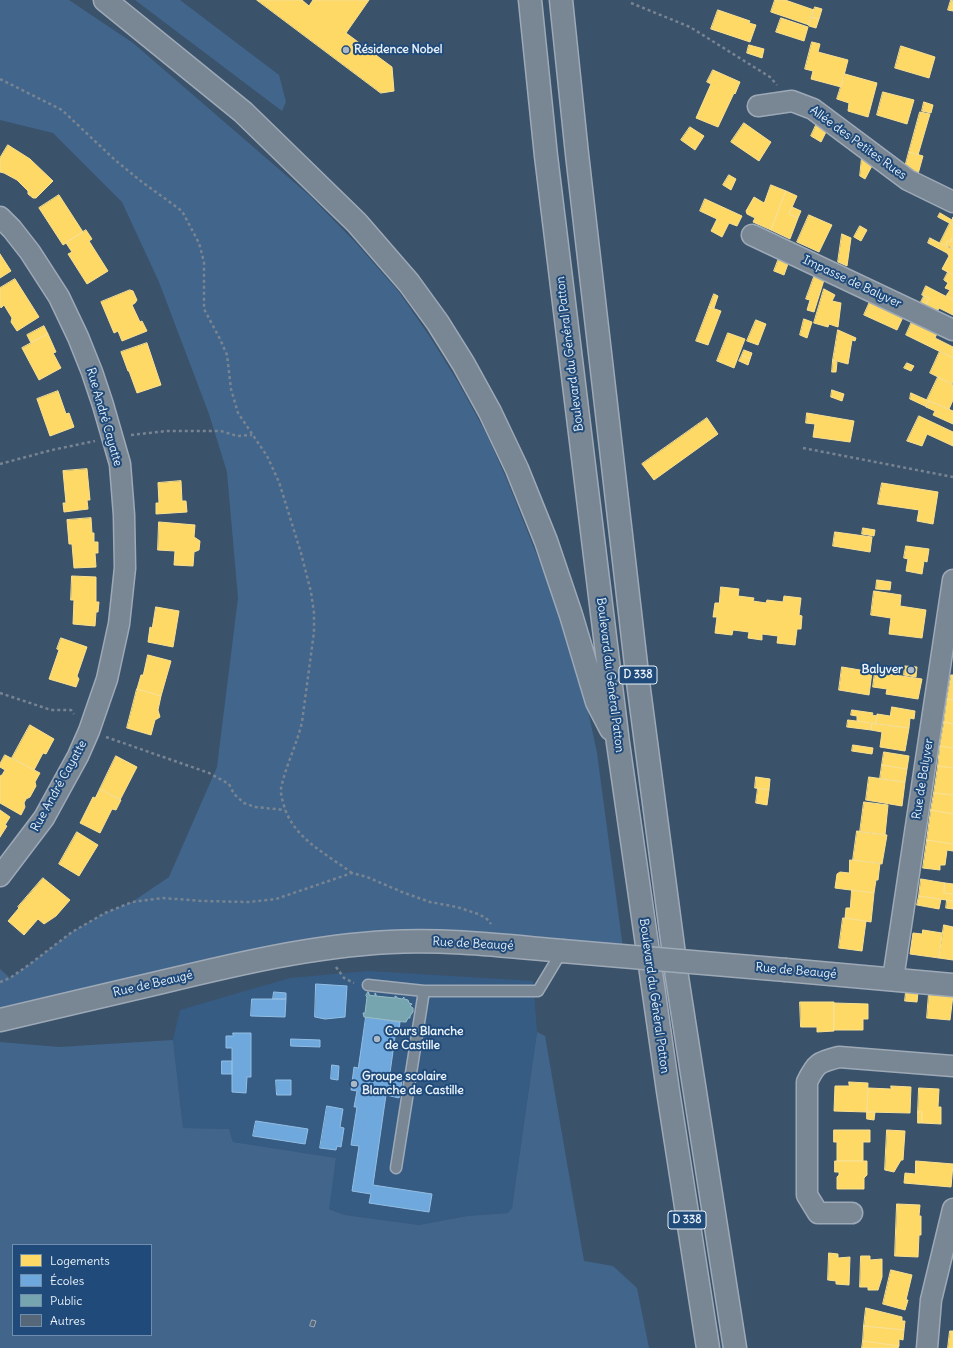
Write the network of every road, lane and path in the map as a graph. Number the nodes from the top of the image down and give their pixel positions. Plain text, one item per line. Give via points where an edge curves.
1 (88, 0) edge
2 (105, 0) edge
3 (530, 0) edge
4 (562, 0) edge
5 (631, 3) dead end
6 (0, 79) edge
7 (792, 101) junction
8 (758, 106) dead end
9 (243, 112) junction
10 (953, 202) edge
11 (0, 217) edge
12 (752, 235) dead end
13 (953, 330) edge
14 (252, 435) junction
15 (112, 437) junction
16 (803, 448) dead end
17 (0, 464) edge
18 (953, 476) edge
19 (953, 580) edge
20 (0, 693) edge
21 (89, 731) junction
22 (618, 743) junction
23 (285, 810) junction
24 (352, 873) junction
25 (0, 876) edge
26 (498, 945) junction
27 (330, 948) junction
28 (562, 951) junction
29 (893, 979) junction
30 (0, 982) edge
31 (368, 985) joint
32 (953, 985) edge
33 (424, 991) junction
34 (0, 1020) edge
35 (953, 1066) edge
36 (396, 1168) dead end
37 (953, 1209) edge
38 (852, 1213) dead end
39 (708, 1348) edge
40 (735, 1348) edge
41 (927, 1348) edge

1 - 9 main road
2 - 9 main road
3 - 22 main road, Boulevard du Général Patton / D 338 via 546,156
4 - 40 main road, D 338 via 577,154 640,697 677,977
5 - 7 path via 690,27 770,77
6 - 14 path via 62,110 115,160 182,211 199,243 204,262 204,309 227,355 231,389 238,413
7 - 8 street
7 - 10 street, Allée des Petites Rues via 812,109 908,180
9 - 22 main road via 357,223 409,283 463,363 517,469 546,541 597,702
11 - 15 street, Rue André Cayatte via 30,252 59,297 92,372
12 - 13 street, Impasse de Balyver
14 - 15 path via 167,430
14 - 23 path via 267,456 279,482 301,553 314,612 314,632 300,730 282,785
15 - 17 path
15 - 21 street, Rue André Cayatte via 120,464 126,568 119,624 108,672
16 - 18 path
19 - 29 street, Rue de Balyver
20 - 21 path via 51,710 71,710
21 - 23 path via 209,773 229,784 234,794 244,803 255,807
21 - 25 street, Rue André Cayatte via 44,818
22 - 39 main road, Boulevard du Général Patton / D 338
23 - 24 path via 292,825 304,838
24 - 26 path via 430,902 478,914 491,924
24 - 30 path via 276,899 241,902 163,898 132,902 105,913 72,932 10,978
26 - 27 main road, Rue de Beaugé via 442,941
26 - 28 main road, Rue de Beaugé
27 - 31 path via 336,967 344,978 357,984
27 - 34 main road, Rue de Beaugé via 234,964
28 - 29 main road, Rue de Beaugé, bridge
28 - 33 lane via 538,991
29 - 32 main road, Rue de Beaugé
31 - 33 lane
33 - 36 lane
35 - 38 street via 839,1057 822,1062 814,1069 807,1082 807,1195 818,1212
37 - 41 street via 931,1300

